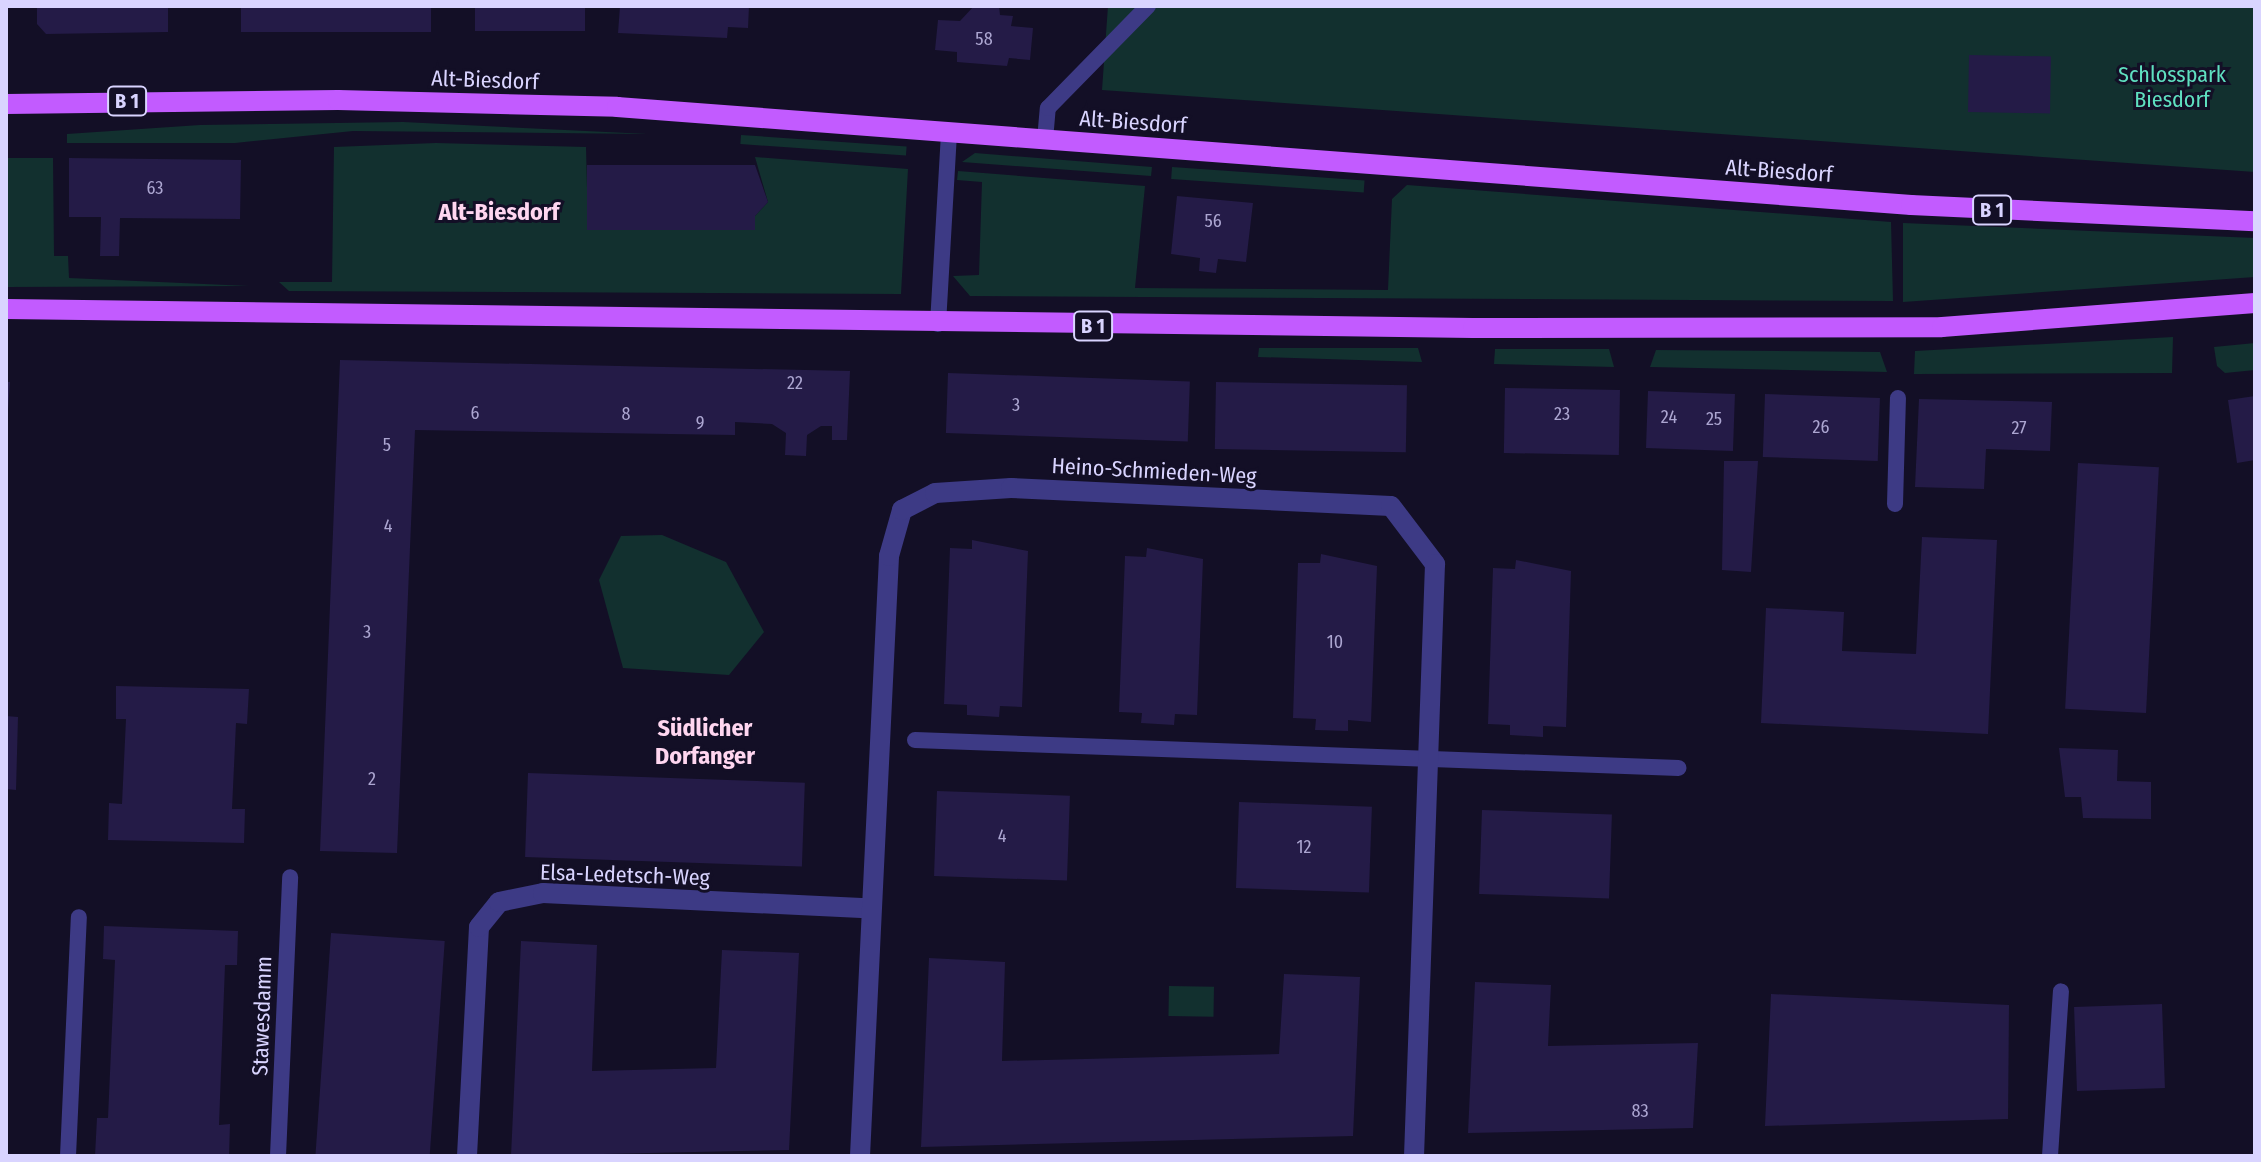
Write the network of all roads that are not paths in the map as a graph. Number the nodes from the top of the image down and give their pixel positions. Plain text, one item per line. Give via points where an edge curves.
1 (1148, 6) edge
2 (6, 104) edge
3 (949, 133) junction
4 (1045, 140) junction
5 (2255, 221) edge
6 (2255, 303) edge
7 (6, 309) edge
8 (938, 324) junction
9 (1898, 398) dead end
10 (1895, 504) dead end
11 (915, 740) dead end
12 (1428, 759) junction
13 (1678, 768) dead end
14 (290, 877) dead end
15 (867, 908) junction
16 (79, 917) dead end
17 (2061, 991) dead end
18 (68, 1156) edge
19 (278, 1156) edge
20 (467, 1156) edge
21 (860, 1156) edge
22 (1414, 1156) edge
23 (2050, 1156) edge

1 - 4 lane via 1048,108
2 - 3 main road, Alt-Biesdorf / B 1 via 338,100 617,107
3 - 4 main road, Alt-Biesdorf / B 1
3 - 8 lane
4 - 5 main road, Alt-Biesdorf / B 1 via 1911,205
6 - 8 main road, B 1 via 1942,327
7 - 8 main road, B 1
9 - 10 lane
11 - 12 lane
12 - 13 lane
12 - 15 street, Heino-Schmieden-Weg via 1435,564 1391,506 1011,488 935,493 902,510 889,556
12 - 22 street, Heino-Schmieden-Weg
14 - 19 lane, Stawesdamm
15 - 20 street, Elsa-Ledetsch-Weg via 543,893 499,902 479,927
15 - 21 street, Heino-Schmieden-Weg
16 - 18 lane
17 - 23 lane

